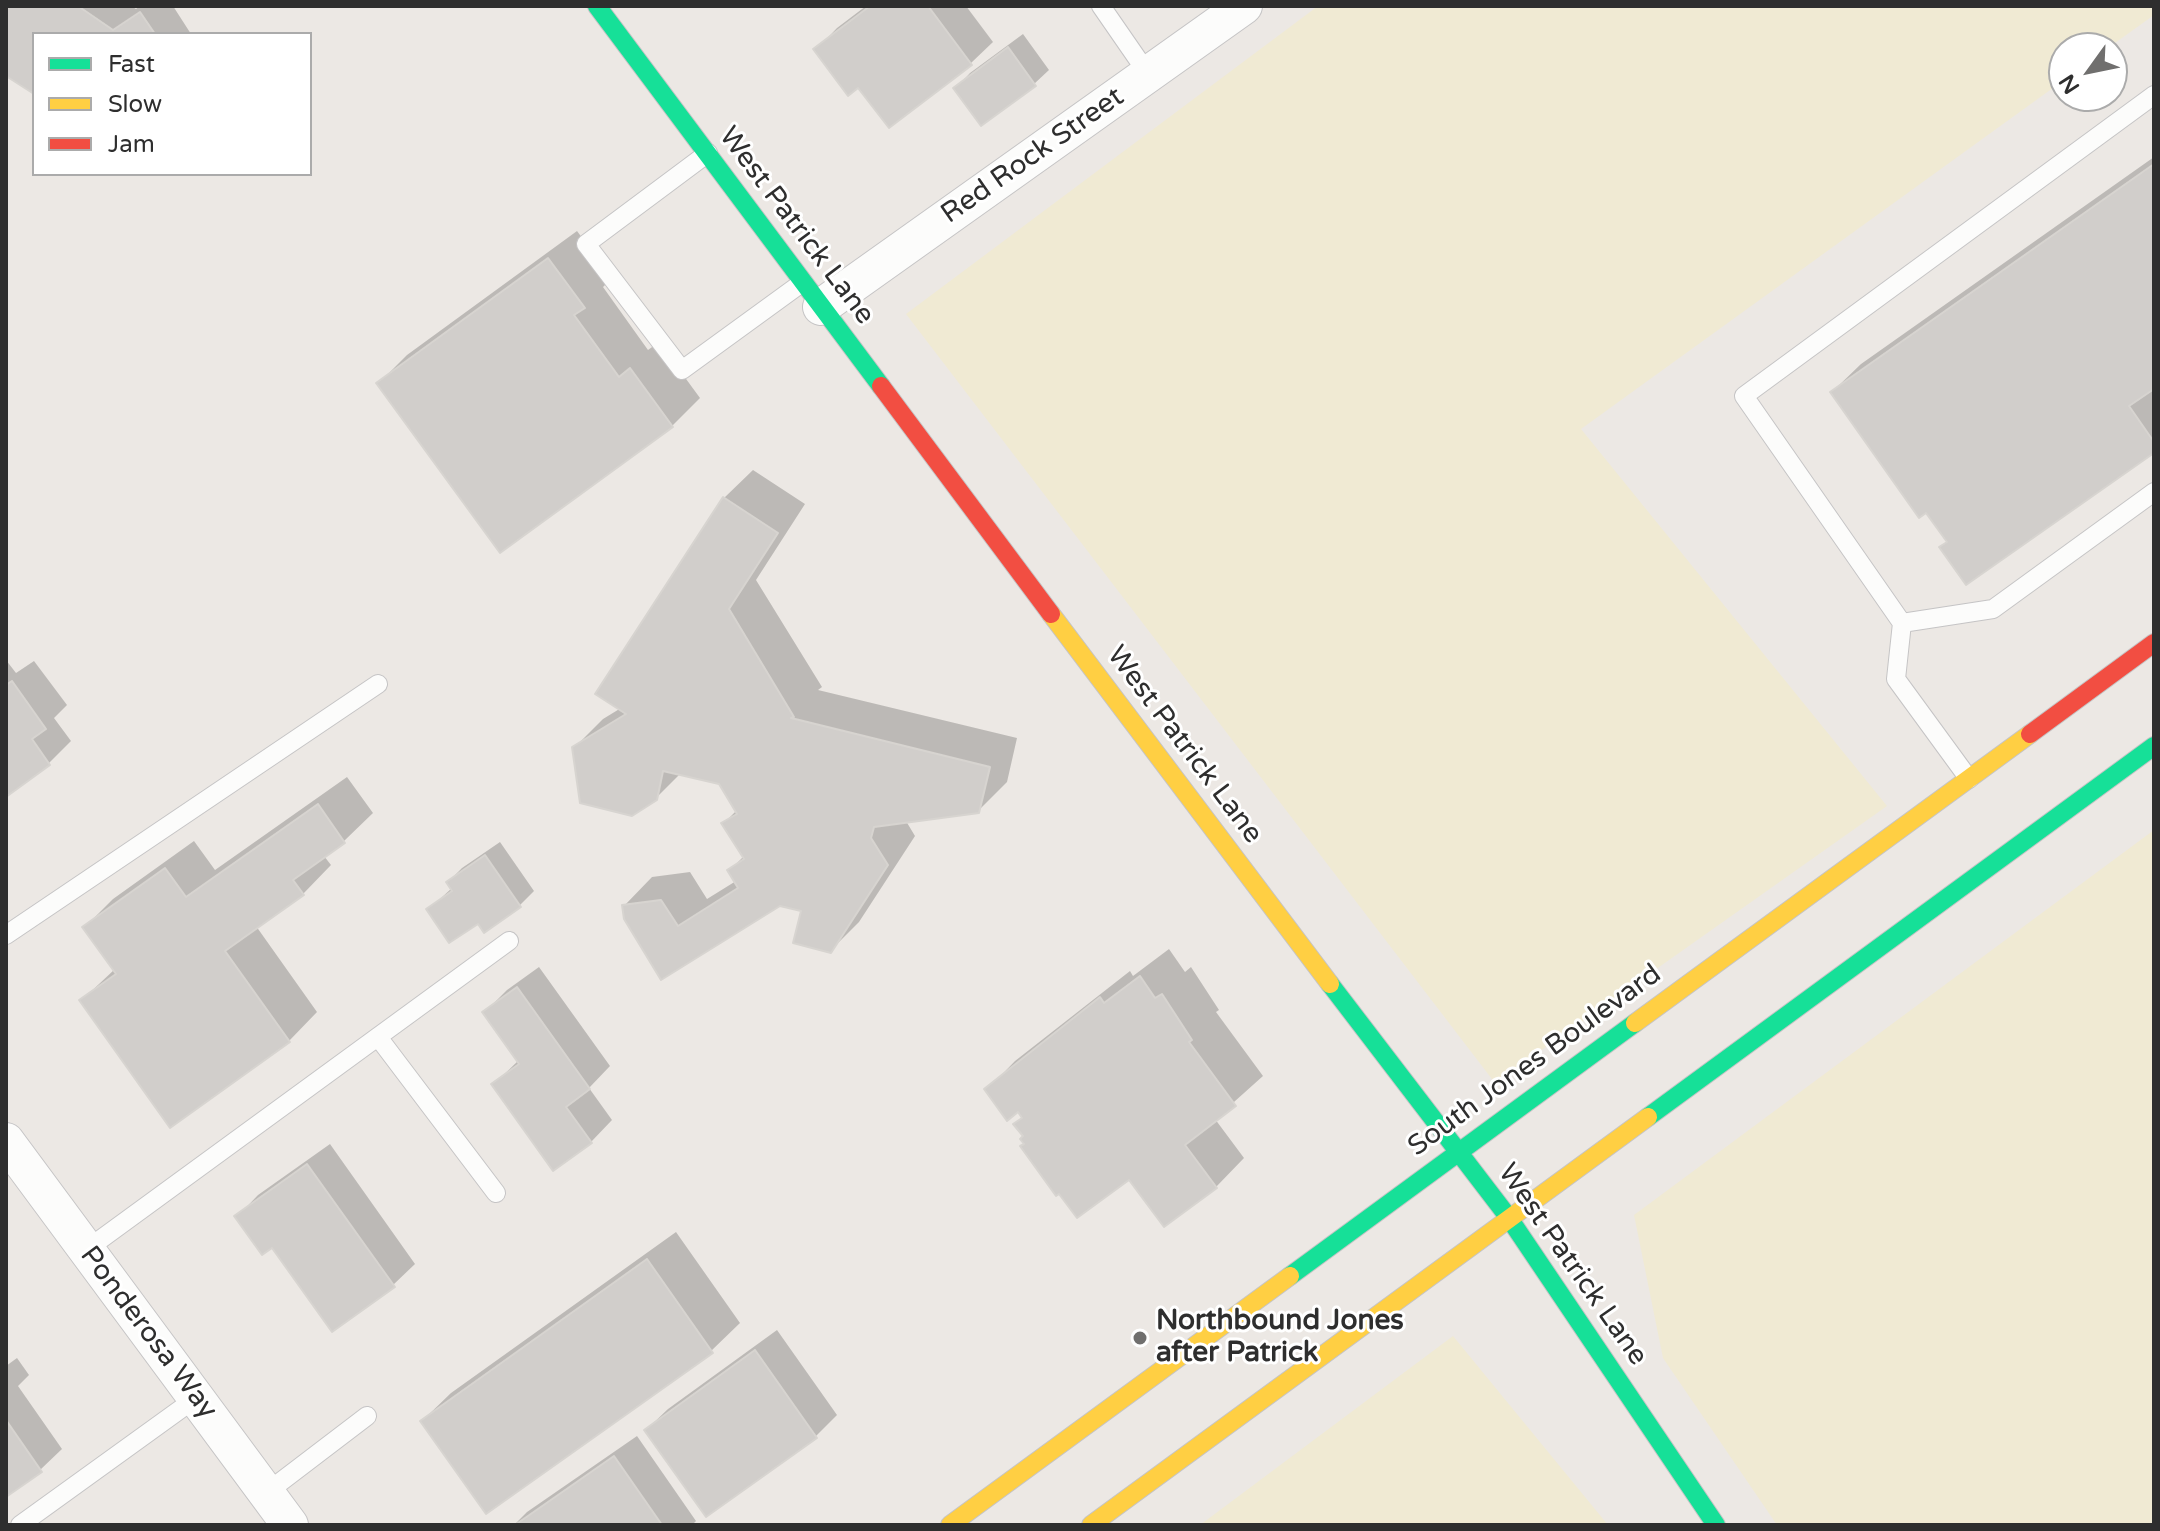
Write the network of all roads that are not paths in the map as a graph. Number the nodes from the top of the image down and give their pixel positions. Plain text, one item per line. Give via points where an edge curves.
1 (597, 6) edge
2 (1101, 6) edge
3 (1244, 6) edge
4 (1148, 74) junction
5 (2154, 95) edge
6 (708, 153) junction
7 (812, 294) junction
8 (2154, 492) edge
9 (1902, 623) junction
10 (2154, 643) edge
11 (378, 684) dead end
12 (2154, 746) edge
13 (1969, 779) junction
14 (6, 935) edge
15 (509, 941) dead end
16 (378, 1037) junction
17 (6, 1141) edge
18 (1459, 1152) junction
19 (496, 1193) dead end
20 (1509, 1218) junction
21 (86, 1250) junction
22 (196, 1398) junction
23 (367, 1416) dead end
24 (266, 1493) junction
25 (20, 1525) edge
26 (290, 1525) edge
27 (950, 1525) edge
28 (1091, 1525) edge
29 (1716, 1525) edge

1 - 6 main road, West Patrick Lane
2 - 4 lane
3 - 4 street, Red Rock Street
4 - 7 street, Red Rock Street
5 - 9 lane via 1744,396
6 - 7 main road, West Patrick Lane
6 - 7 lane via 586,244 682,370
7 - 18 main road, West Patrick Lane
8 - 9 lane via 1993,609
9 - 13 lane via 1896,679
10 - 13 main road, South Jones Boulevard
11 - 14 lane
12 - 20 main road
13 - 18 main road, South Jones Boulevard
15 - 16 lane
16 - 19 lane
16 - 21 lane
17 - 21 street, Ponderosa Way
18 - 20 main road, West Patrick Lane
18 - 27 main road, South Jones Boulevard
20 - 28 main road
20 - 29 main road, West Patrick Lane
21 - 22 street, Ponderosa Way
22 - 24 street, Ponderosa Way
22 - 25 lane
23 - 24 lane
24 - 26 street, Ponderosa Way

